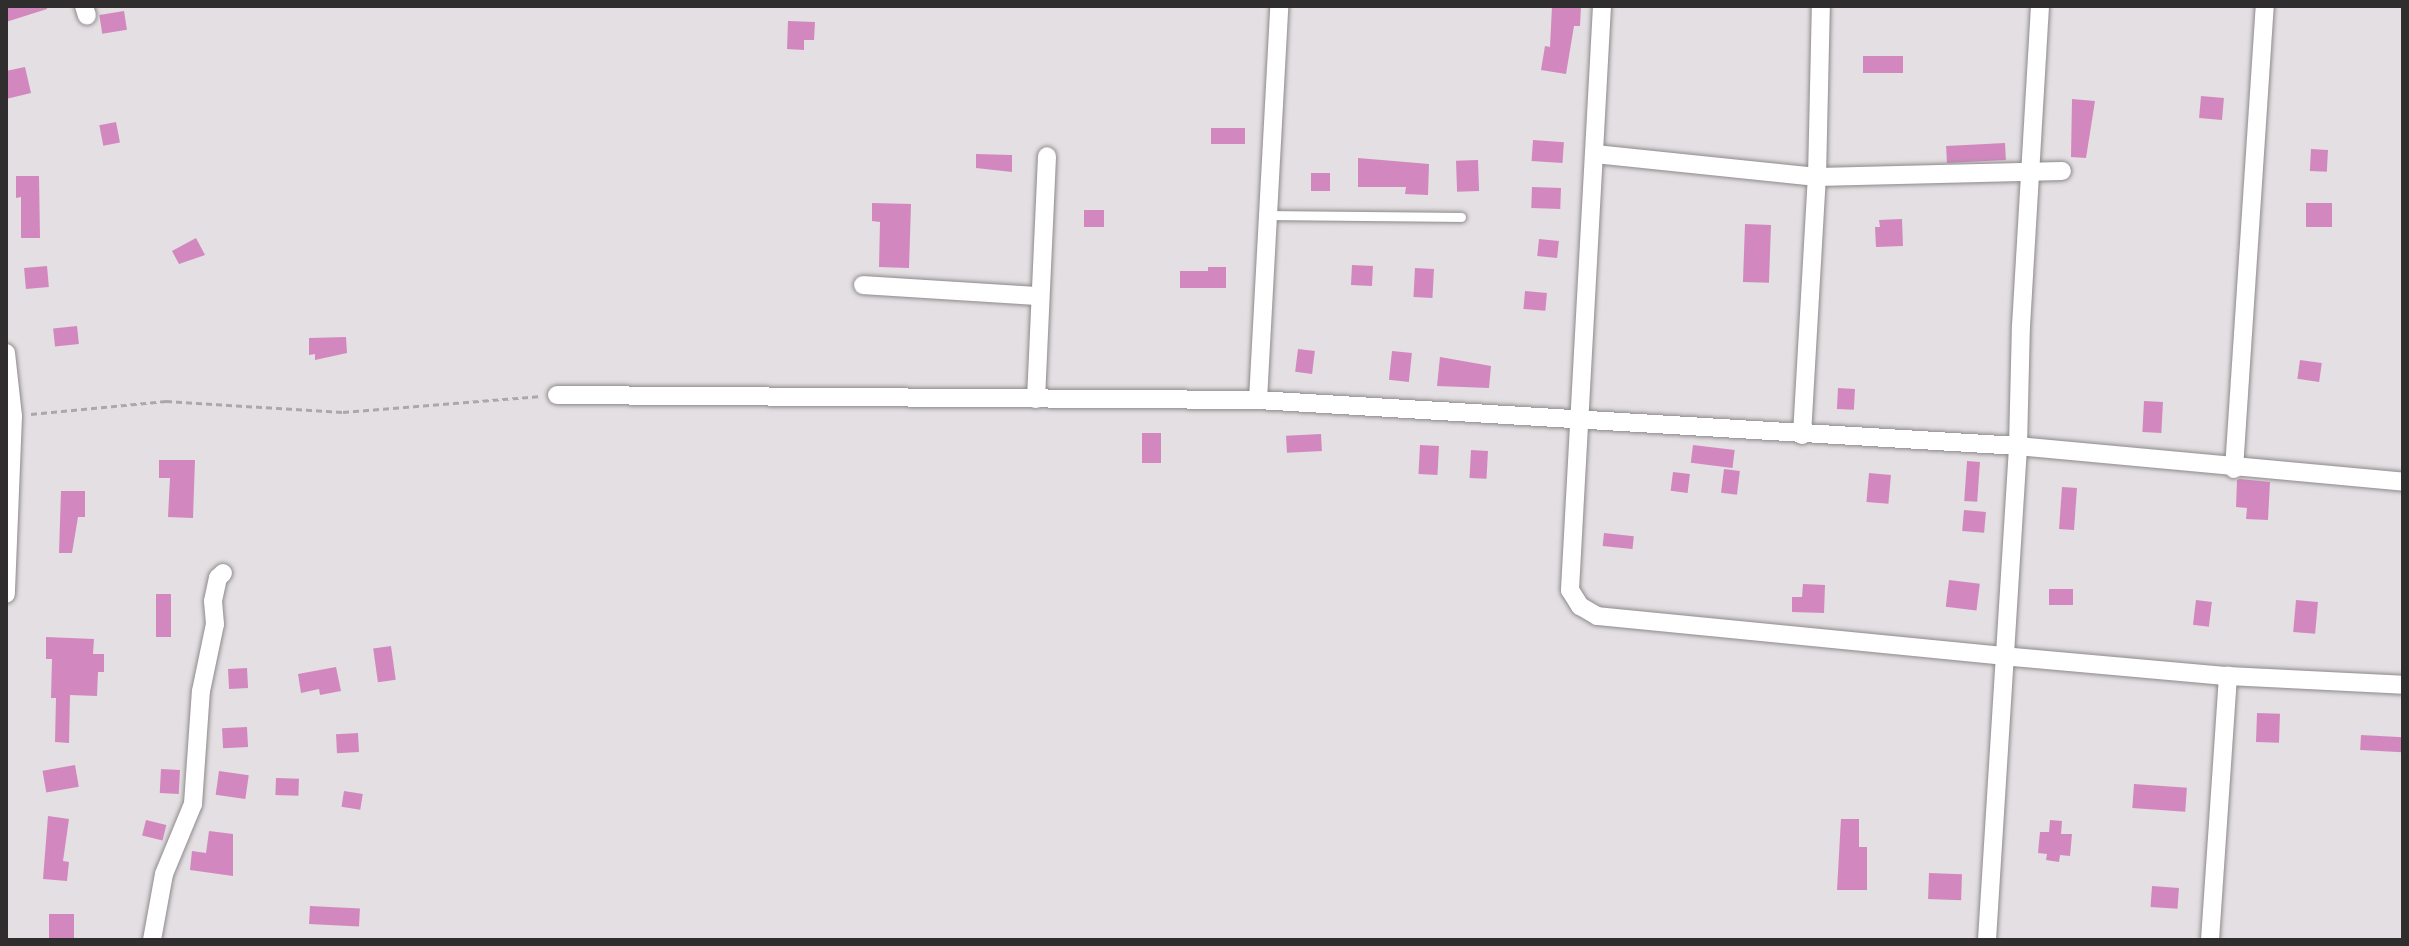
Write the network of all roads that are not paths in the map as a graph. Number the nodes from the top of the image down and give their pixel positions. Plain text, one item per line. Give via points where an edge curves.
1 (1279, 6) edge
2 (1602, 6) edge
3 (1821, 6) edge
4 (2040, 6) edge
5 (2265, 6) edge
6 (1595, 154) junction
7 (1047, 156) dead end
8 (2030, 170) junction
9 (2062, 171) dead end
10 (1817, 177) junction
11 (1267, 215) junction
12 (1461, 217) dead end
13 (863, 285) dead end
14 (1040, 296) junction
15 (6, 353) edge
16 (557, 395) road end
17 (1036, 399) junction
18 (1258, 400) junction
19 (1582, 422) junction
20 (1802, 435) junction
21 (2018, 446) junction
22 (2234, 469) junction
23 (2403, 482) edge
24 (223, 573) dead end
25 (6, 594) edge
26 (2002, 656) junction
27 (2228, 676) junction
28 (2403, 685) edge
29 (152, 940) edge
30 (1987, 940) edge
31 (2210, 940) edge

1 - 11 street
2 - 6 street
3 - 10 street
4 - 8 street
5 - 22 street
6 - 10 street
6 - 19 street
7 - 14 street
8 - 9 street
8 - 10 street
8 - 21 street
10 - 20 street
11 - 12 lane
11 - 18 street
13 - 14 street
14 - 17 street
15 - 25 street via 13,416
16 - 17 street
17 - 18 street
18 - 19 street
19 - 20 street
19 - 26 street via 1570,590 1580,606 1597,616
20 - 21 street
21 - 22 street
21 - 26 street
22 - 23 street
24 - 29 street via 213,601 215,624 201,691 193,804 164,874
26 - 27 street
26 - 30 street
27 - 28 street
27 - 31 street

